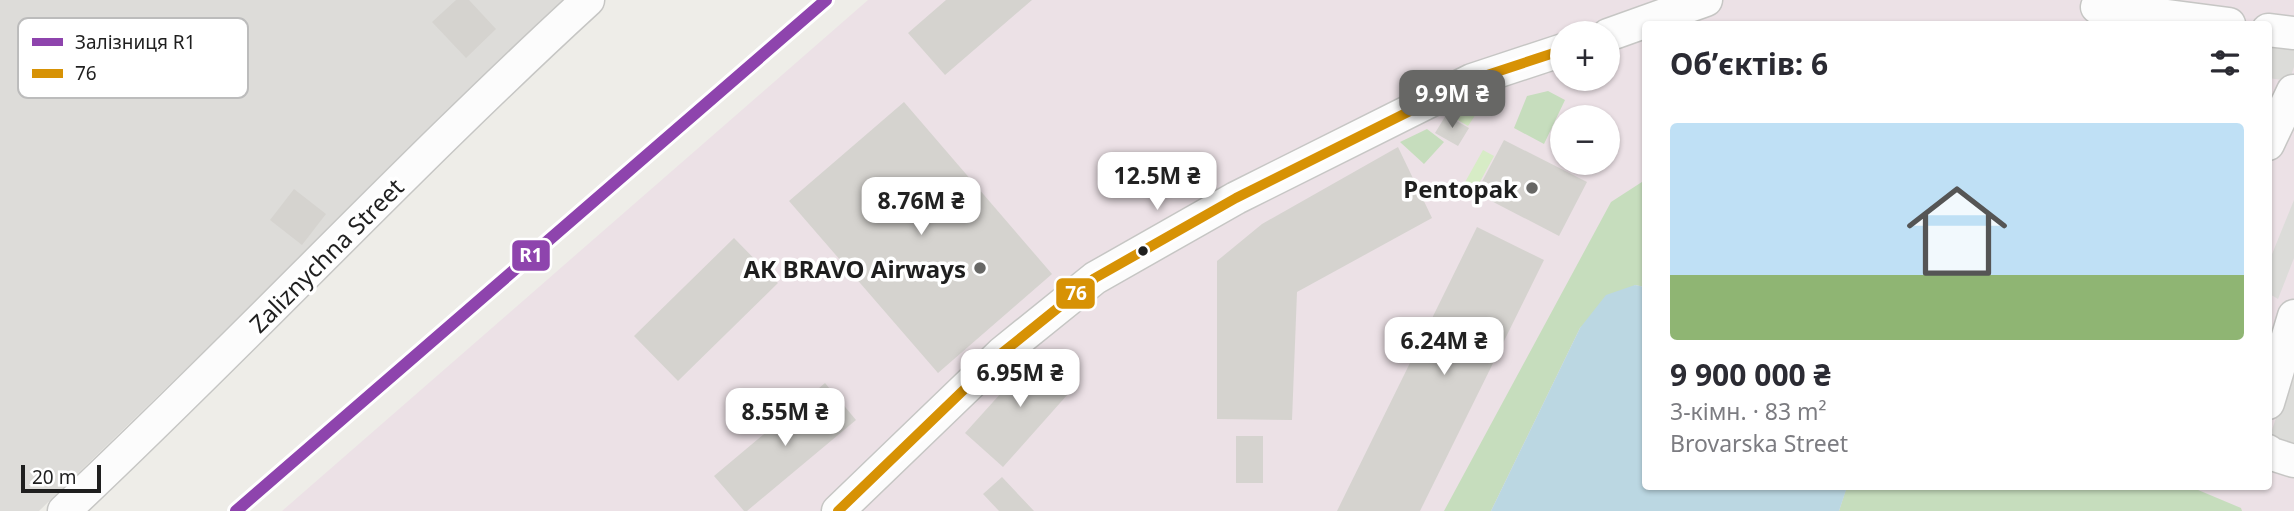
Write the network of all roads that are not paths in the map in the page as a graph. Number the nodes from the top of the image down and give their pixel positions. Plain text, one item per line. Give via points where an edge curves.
1 (588, 0) edge
2 (1706, 0) edge
3 (2097, 7) dead end
4 (1647, 21) edge
5 (2206, 21) edge
6 (1642, 23) edge
7 (2272, 30) edge
8 (1620, 31) edge
9 (2294, 33) edge
10 (1550, 54) edge
11 (2285, 89) edge
12 (2272, 131) edge
13 (2294, 316) edge
14 (2272, 389) edge
15 (2272, 454) edge
16 (2294, 461) edge
17 (64, 511) edge
18 (838, 511) edge

1 - 17 street, Zaliznychna Street via 506,75
2 - 4 street
3 - 5 street
6 - 8 street
7 - 9 street
10 - 18 street via 1472,80 1236,198 1095,278 1002,353
11 - 12 street
13 - 14 street
15 - 16 street

